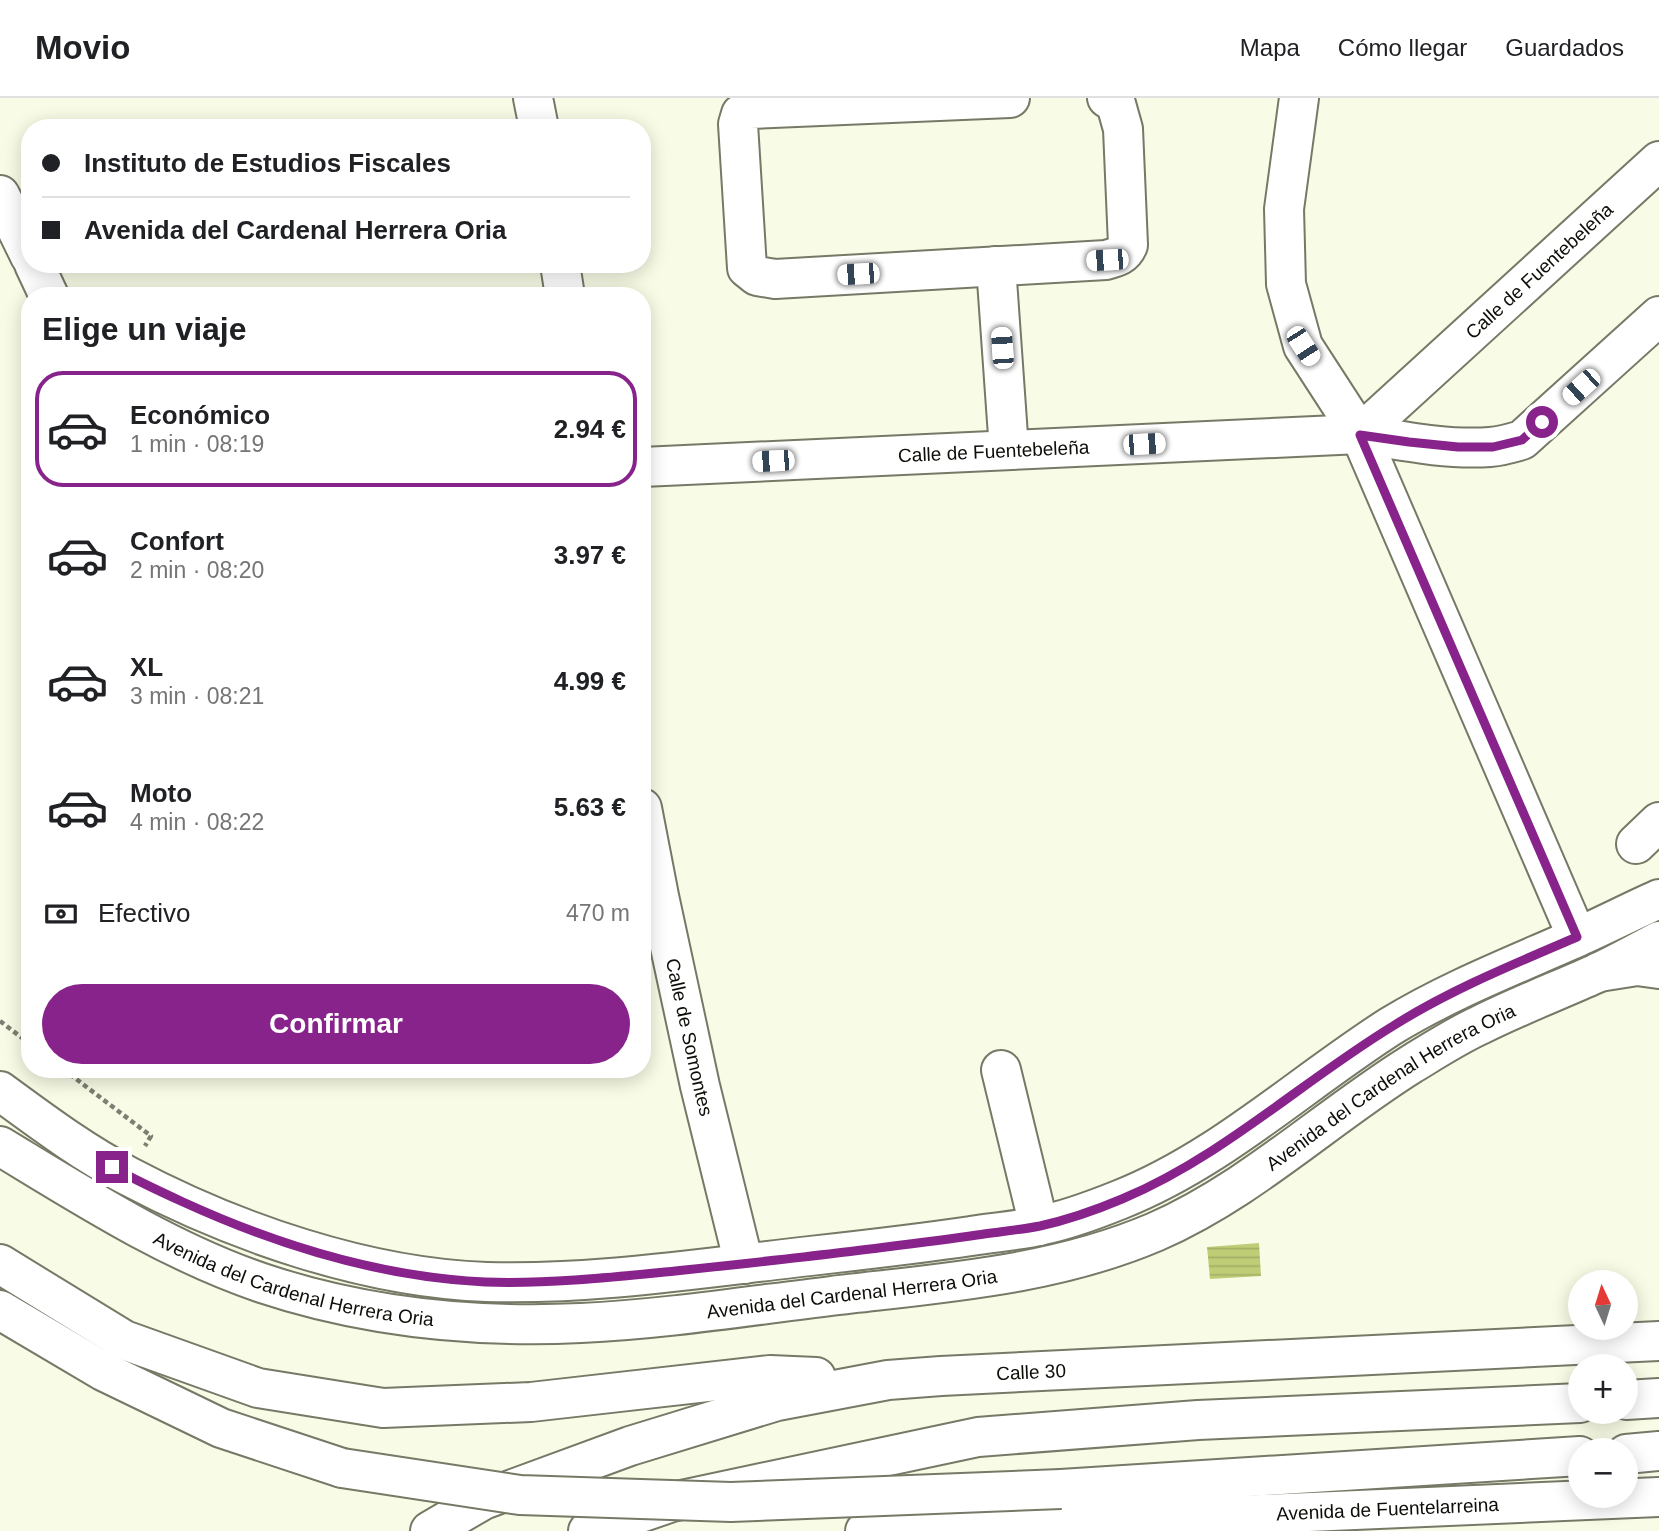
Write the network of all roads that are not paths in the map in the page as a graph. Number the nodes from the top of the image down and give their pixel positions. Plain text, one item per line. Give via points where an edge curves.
1 (533, 98) edge
2 (1010, 98) edge
3 (1107, 98) edge
4 (1298, 98) edge
5 (537, 119) edge
6 (1659, 161) edge
7 (0, 195) edge
8 (21, 238) edge
9 (996, 266) junction
10 (1659, 316) edge
11 (1360, 435) junction
12 (1009, 450) junction
13 (651, 467) edge
14 (651, 893) edge
15 (1659, 898) edge
16 (1577, 937) junction
17 (1659, 942) edge
18 (1659, 969) edge
19 (1599, 972) junction
20 (1001, 1070) dead end
21 (0, 1091) edge
22 (0, 1146) edge
23 (1039, 1226) junction
24 (744, 1264) junction
25 (5, 1268) edge
26 (0, 1310) edge
27 (1659, 1341) edge
28 (888, 1380) junction
29 (1659, 1398) edge
30 (1638, 1399) edge
31 (1568, 1404) edge
32 (1659, 1451) edge
33 (1638, 1453) edge
34 (1568, 1457) edge
35 (1659, 1497) edge
36 (430, 1531) edge
37 (588, 1531) edge
38 (866, 1531) edge

1 - 5 main road
2 - 9 main road via 750,109 741,114 738,124 747,268 757,276 775,279
3 - 9 main road via 1116,104 1123,129 1126,250 1107,260
4 - 11 main road via 1283,209 1286,284 1303,346
6 - 11 main road, Calle de Fuentebeleña
7 - 8 main road
9 - 12 main road
10 - 11 main road via 1522,440 1493,447 1458,447
11 - 12 main road, Calle de Fuentebeleña
11 - 16 main road
12 - 13 main road, Calle de Fuentebeleña
14 - 24 main road, Calle de Somontes
15 - 16 main road, Avenida del Cardenal Herrera Oria
16 - 23 main road, Avenida del Cardenal Herrera Oria via 1395,1024 1216,1150 1171,1176 1121,1200
17 - 19 main road, Avenida del Cardenal Herrera Oria
18 - 19 main road via 1637,966
19 - 22 main road, Avenida del Cardenal Herrera Oria via 1439,1047 1226,1194 1149,1234 1056,1265 1009,1274 652,1317 580,1323 467,1322 365,1310 311,1298 259,1282 161,1241
20 - 23 main road
21 - 24 main road, Avenida del Cardenal Herrera Oria via 79,1148 128,1176 220,1219 319,1254 435,1278 486,1282 601,1279
23 - 24 main road, Avenida del Cardenal Herrera Oria
25 - 28 main road via 124,1340 258,1388 383,1408 531,1402 770,1376
26 - 34 main road, bridge via 103,1371 221,1428 342,1468 520,1495 718,1501 1061,1489
27 - 28 main road, Calle 30
28 - 36 main road, Calle 30 via 777,1401 630,1446 483,1500
29 - 30 main road
31 - 37 main road via 1198,1420 978,1437 672,1502
32 - 33 main road
35 - 38 main road, Avenida de Fuentelarreina

